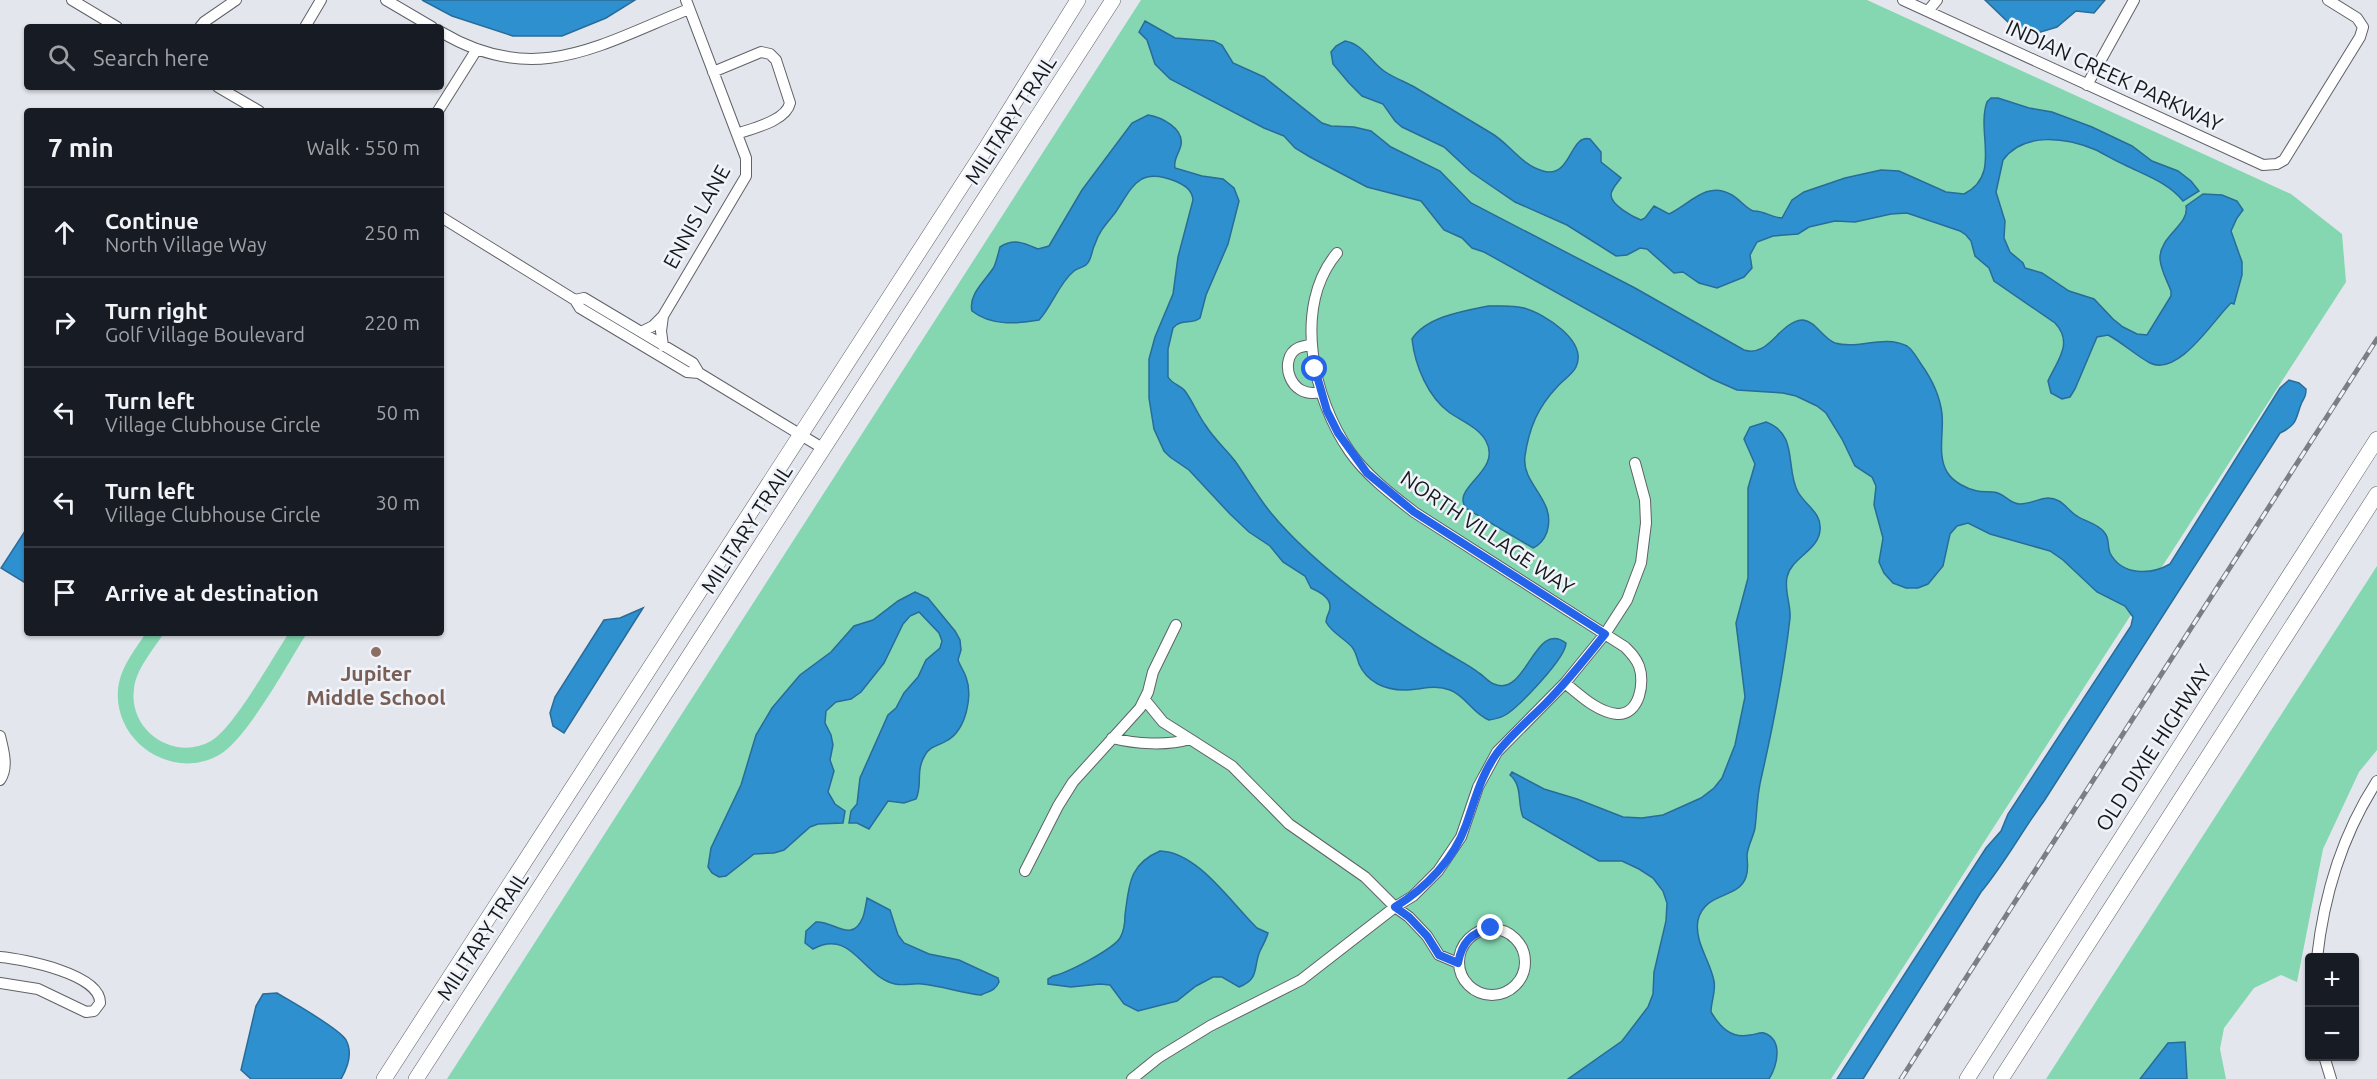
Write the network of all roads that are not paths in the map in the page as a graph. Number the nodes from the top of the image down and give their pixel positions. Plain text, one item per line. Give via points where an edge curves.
1 (72, 0) edge
2 (236, 0) edge
3 (321, 0) edge
4 (386, 0) edge
5 (1078, 0) edge
6 (1113, 0) edge
7 (1904, 0) edge
8 (1937, 0) edge
9 (2134, 0) edge
10 (2328, 0) edge
11 (687, 4) edge
12 (1928, 11) junction
13 (112, 24) edge
14 (202, 24) edge
15 (307, 24) edge
16 (427, 24) edge
17 (444, 33) edge
18 (477, 49) junction
19 (713, 72) junction
20 (2087, 85) junction
21 (223, 90) edge
22 (254, 108) edge
23 (440, 108) edge
24 (737, 134) junction
25 (444, 219) edge
26 (1337, 253) dead end
27 (575, 300) junction
28 (663, 316) junction
29 (641, 332) junction
30 (1312, 344) junction
31 (663, 346) junction
32 (699, 373) junction
33 (1320, 392) junction
34 (801, 434) junction
35 (2377, 439) edge
36 (824, 449) junction
37 (1635, 463) dead end
38 (2377, 494) edge
39 (1176, 625) dead end
40 (1605, 634) junction
41 (1565, 683) junction
42 (1145, 700) junction
43 (0, 736) edge
44 (1112, 738) junction
45 (1190, 739) junction
46 (0, 780) edge
47 (2377, 781) edge
48 (1025, 871) dead end
49 (1395, 907) junction
50 (2318, 953) edge
51 (0, 957) edge
52 (1458, 963) junction
53 (0, 983) edge
54 (2326, 1061) edge
55 (384, 1079) edge
56 (416, 1079) edge
57 (1132, 1079) edge
58 (1967, 1079) edge
59 (2001, 1079) edge
60 (2331, 1079) edge

1 - 13 street
2 - 14 street
3 - 15 street
4 - 16 street
5 - 34 main road, MILITARY TRAIL
6 - 36 main road, MILITARY TRAIL
7 - 12 street, INDIAN CREEK PARKWAY
8 - 12 street
9 - 20 street
10 - 20 street, INDIAN CREEK PARKWAY via 2357,18 2363,27 2360,37 2284,160 2277,164 2262,165
11 - 18 street via 591,50 560,57 526,60
11 - 19 street, ENNIS LANE
12 - 20 street, INDIAN CREEK PARKWAY
17 - 18 street
18 - 23 street
19 - 24 street, ENNIS LANE
19 - 24 street via 761,52 776,60 789,108 783,115
21 - 22 street
24 - 28 street, ENNIS LANE via 746,158 746,176
25 - 27 street
26 - 30 street, NORTH VILLAGE WAY via 1321,278
27 - 29 street via 584,298
27 - 32 street via 580,308 687,372
28 - 29 street, ENNIS LANE
28 - 31 street
29 - 31 street
30 - 33 street, NORTH VILLAGE WAY
30 - 33 street via 1292,354 1289,369 1298,390
31 - 32 street via 693,363
32 - 34 street
33 - 40 street, NORTH VILLAGE WAY via 1351,454 1389,492
34 - 36 street
34 - 55 main road, MILITARY TRAIL
35 - 58 main road, OLD DIXIE HIGHWAY
36 - 56 main road, MILITARY TRAIL
37 - 40 street via 1645,500 1644,547 1634,586
38 - 59 main road
39 - 42 street via 1153,672
40 - 41 street
40 - 41 street via 1631,652 1639,665 1640,687 1634,707 1620,714 1612,713
41 - 49 street via 1494,758 1451,855 1413,896
42 - 44 street
42 - 45 street via 1163,722
43 - 46 street via 5,759
44 - 45 street via 1148,743
44 - 48 street via 1073,782
45 - 49 street via 1232,766 1289,824 1365,877
47 - 50 street via 2356,815 2337,859
49 - 52 street via 1427,936 1439,955
49 - 57 street via 1301,981 1210,1026
51 - 53 street via 43,965 86,982 98,992 100,1003 94,1011 86,1012 38,989
52 - 52 street via 1468,986 1492,996 1516,985 1525,961 1515,938 1491,928 1467,939
54 - 60 street

